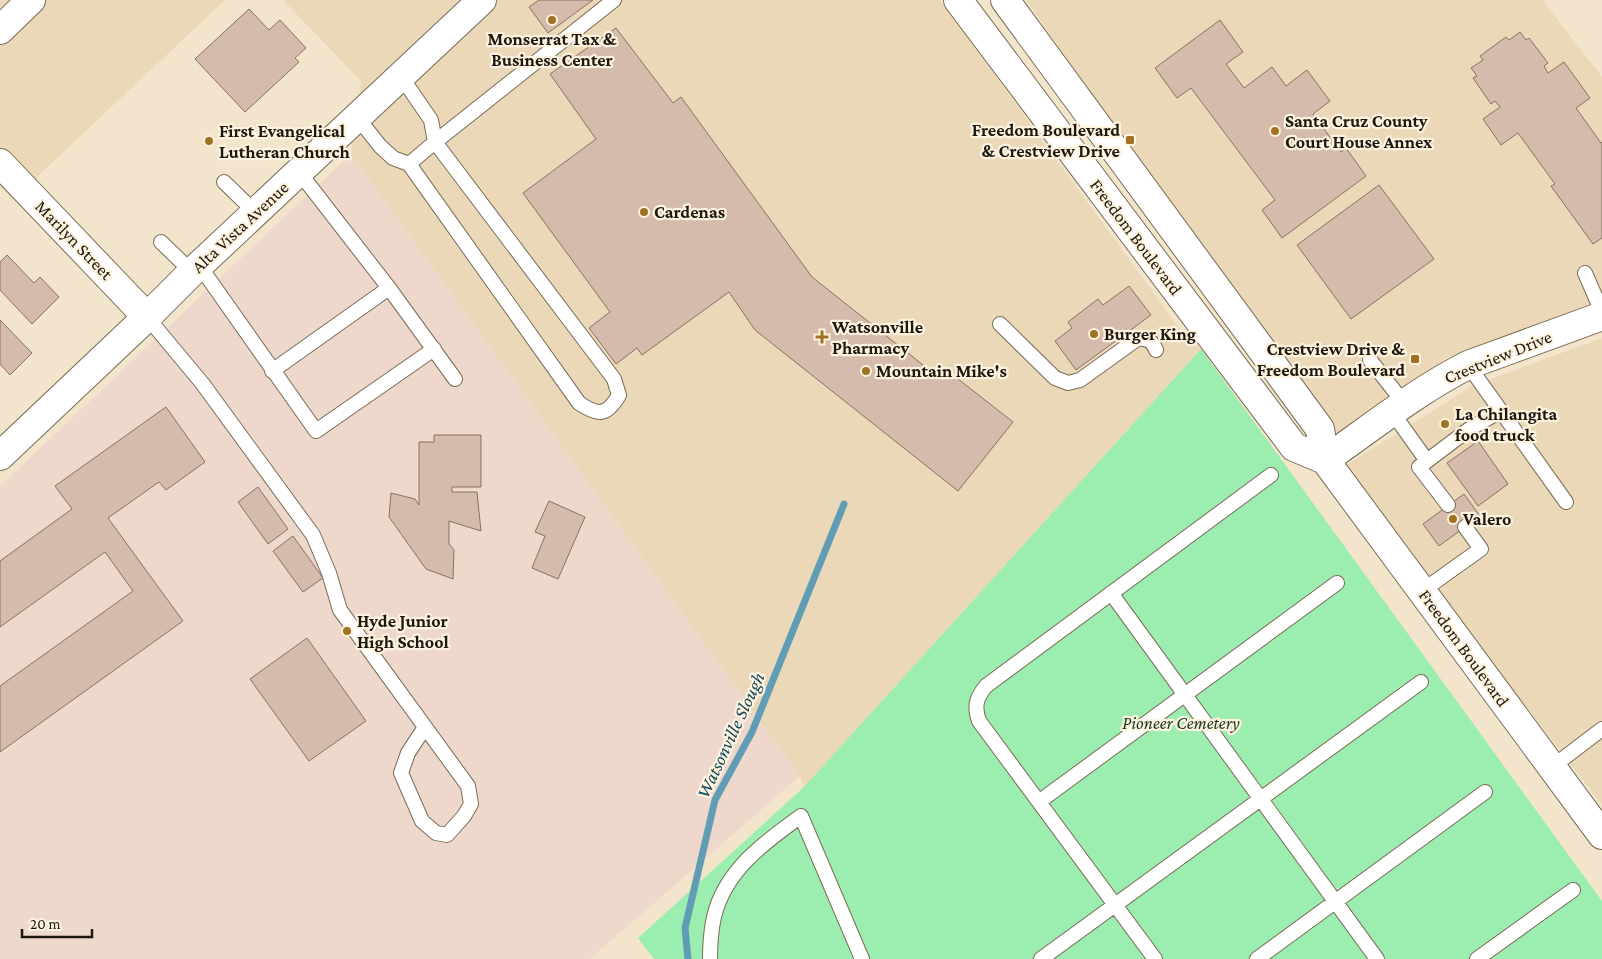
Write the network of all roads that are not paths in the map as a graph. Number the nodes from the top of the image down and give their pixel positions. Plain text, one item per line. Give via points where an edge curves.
1 (31, 0) edge
2 (482, 0) edge
3 (614, 0) edge
4 (958, 0) edge
5 (1006, 1) edge
6 (0, 30) edge
7 (400, 75) junction
8 (357, 117) junction
9 (435, 142) junction
10 (0, 163) edge
11 (409, 164) junction
12 (299, 172) junction
13 (224, 182) dead end
14 (255, 212) junction
15 (162, 242) dead end
16 (195, 269) junction
17 (1585, 273) dead end
18 (389, 288) junction
19 (1602, 312) edge
20 (1602, 316) edge
21 (148, 317) junction
22 (1000, 324) dead end
23 (434, 350) junction
24 (1156, 350) dead end
25 (1370, 360) dead end
26 (1468, 365) junction
27 (272, 371) junction
28 (455, 379) dead end
29 (1398, 407) junction
30 (1500, 411) junction
31 (0, 456) edge
32 (1325, 460) junction
33 (1427, 461) junction
34 (1271, 475) dead end
35 (1566, 502) dead end
36 (1448, 506) dead end
37 (1465, 527) dead end
38 (1336, 583) dead end
39 (1422, 591) junction
40 (1112, 593) junction
41 (1421, 682) dead end
42 (1185, 696) junction
43 (425, 727) junction
44 (1602, 730) edge
45 (1552, 767) junction
46 (1485, 792) dead end
47 (1261, 797) junction
48 (1040, 801) junction
49 (1602, 835) edge
50 (1573, 890) dead end
51 (1335, 901) junction
52 (1115, 904) junction
53 (710, 959) edge
54 (862, 959) edge
55 (1040, 959) edge
56 (1155, 959) edge
57 (1257, 959) edge
58 (1377, 959) edge
59 (1477, 959) edge

1 - 6 main road
2 - 7 main road, Alta Vista Avenue
3 - 9 lane
4 - 32 main road, Freedom Boulevard via 1294,447
5 - 32 main road, Freedom Boulevard via 1320,429
7 - 8 main road, Alta Vista Avenue
7 - 9 lane via 431,120
8 - 11 lane via 393,158
8 - 12 main road, Alta Vista Avenue
9 - 11 lane
9 - 11 lane via 614,379 619,395 613,406 604,412 592,412 579,403
10 - 21 main road, Marilyn Street
12 - 14 main road, Alta Vista Avenue
12 - 18 lane
13 - 14 lane
14 - 16 main road, Alta Vista Avenue
15 - 16 lane
16 - 21 main road, Alta Vista Avenue
16 - 27 lane
17 - 19 lane
18 - 23 lane
18 - 27 lane
20 - 26 main road, Crestview Drive
21 - 31 main road, Alta Vista Avenue
21 - 43 lane via 202,383 313,535 340,610
22 - 24 lane via 1055,378 1068,383 1080,380 1137,339 1149,340
23 - 27 lane via 316,431
23 - 28 lane
25 - 29 lane
26 - 29 main road, Crestview Drive via 1431,384
26 - 30 lane
29 - 32 main road, Crestview Drive
29 - 33 lane
30 - 33 lane
30 - 35 lane
32 - 39 main road, Freedom Boulevard
33 - 36 lane via 1419,467
34 - 40 lane
37 - 39 lane via 1481,550
38 - 42 lane
39 - 45 main road, Freedom Boulevard
40 - 42 lane
40 - 48 lane via 986,686 976,702 979,721
41 - 47 lane
42 - 47 lane
42 - 48 lane
43 - 43 lane via 468,786 471,804 447,835 436,833 422,821 400,773 408,753
44 - 45 lane
45 - 49 main road, Freedom Boulevard
46 - 51 lane
47 - 51 lane
47 - 52 lane
48 - 52 lane
50 - 59 lane
51 - 57 lane
51 - 58 lane
52 - 55 lane
52 - 56 lane
53 - 54 lane via 714,917 728,884 761,845 801,816

